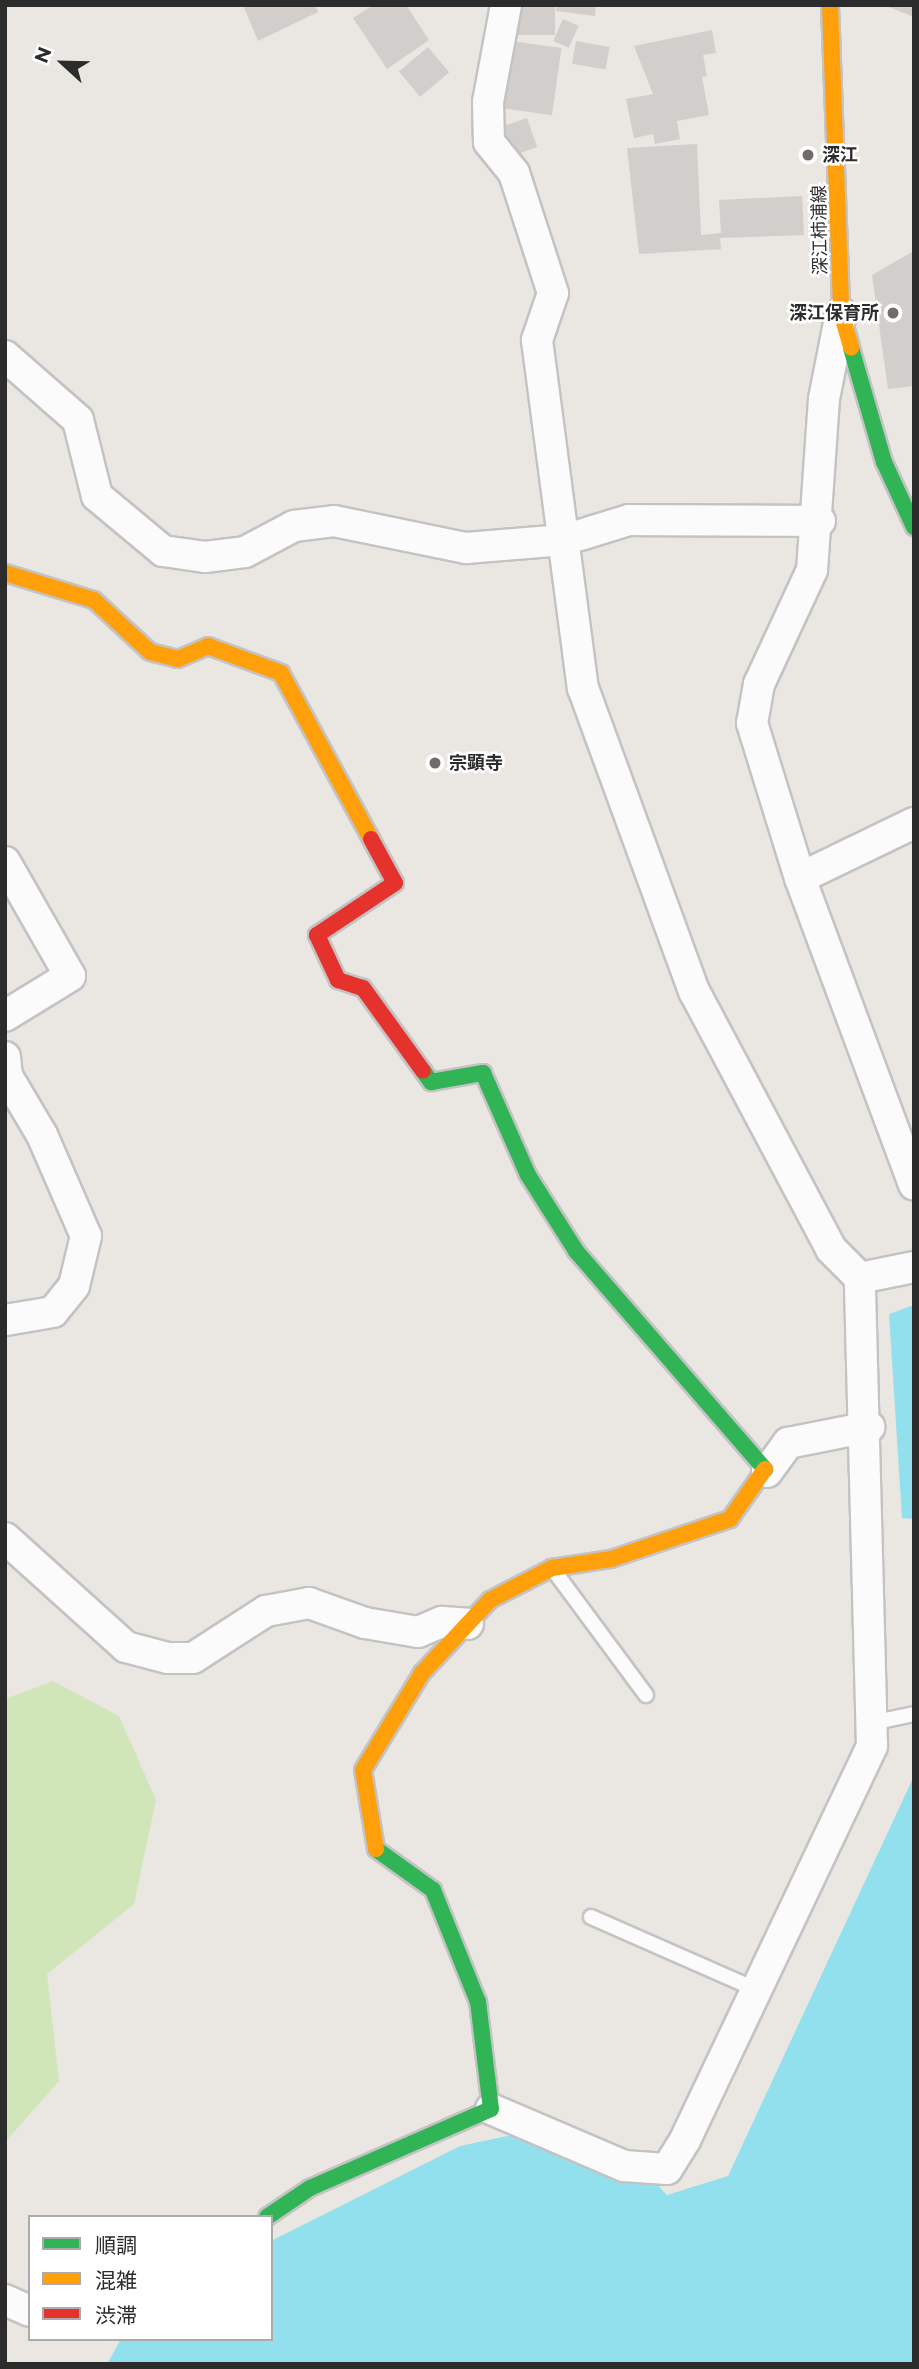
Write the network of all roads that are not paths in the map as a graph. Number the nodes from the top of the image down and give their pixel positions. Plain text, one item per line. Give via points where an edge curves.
1 (506, 5) edge
2 (830, 5) edge
3 (841, 312) junction
4 (5, 356) edge
5 (820, 521) junction
6 (914, 527) edge
7 (564, 540) junction
8 (5, 573) edge
9 (914, 823) edge
10 (5, 862) edge
11 (800, 878) junction
12 (5, 1016) edge
13 (5, 1057) edge
14 (914, 1185) edge
15 (914, 1267) edge
16 (860, 1278) junction
17 (5, 1320) edge
18 (869, 1427) junction
19 (767, 1472) junction
20 (5, 1538) edge
21 (552, 1568) junction
22 (468, 1624) junction
23 (646, 1695) dead end
24 (914, 1714) edge
25 (872, 1723) junction
26 (591, 1917) dead end
27 (757, 1990) junction
28 (491, 2109) junction
29 (270, 2215) edge
30 (5, 2300) edge
31 (28, 2310) edge

1 - 7 street via 488,102 489,142 514,173 553,293 537,340
2 - 3 street, 深江柿浦線
3 - 5 street via 824,399
3 - 6 street, 深江柿浦線 via 884,462
4 - 7 street via 78,420 97,496 163,551 205,557 246,552 294,526 334,521 466,548
5 - 7 street via 629,520
5 - 11 street via 812,570 759,684 752,723
7 - 16 street via 583,688 694,991 831,1249
8 - 19 street via 93,600 150,652 178,659 208,646 281,673 395,883 317,935 338,979 363,988 431,1082 483,1073 527,1175 576,1251
9 - 11 street
10 - 12 street via 70,976
11 - 14 street
13 - 17 street via 7,1076 42,1135 86,1236 74,1286 53,1311
15 - 16 street
16 - 18 street
18 - 19 street via 788,1443
18 - 25 street
19 - 21 street via 730,1519 611,1559
20 - 22 street via 126,1647 168,1658 194,1658 266,1611 309,1603 365,1623 418,1632 442,1622
21 - 22 street via 490,1600
21 - 23 lane
22 - 28 street via 422,1673 363,1770 377,1852 433,1890 478,2002
24 - 25 lane
25 - 27 street via 872,1746
26 - 27 lane
27 - 28 street via 667,2169 624,2166
28 - 29 street via 310,2188
30 - 31 street

